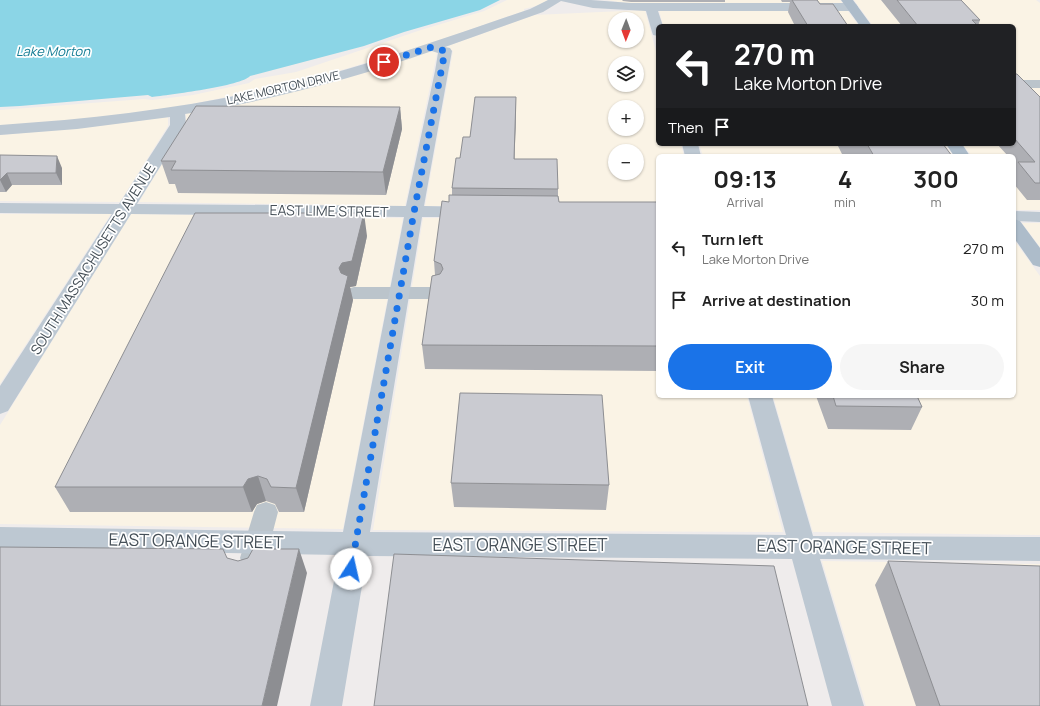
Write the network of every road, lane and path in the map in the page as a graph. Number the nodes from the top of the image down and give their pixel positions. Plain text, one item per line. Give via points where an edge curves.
1 (556, 0) edge
2 (566, 0) edge
3 (597, 0) edge
4 (850, 3) edge
5 (630, 7) junction
6 (651, 7) junction
7 (531, 12) junction
8 (865, 24) edge
9 (656, 25) edge
10 (432, 47) junction
11 (1016, 84) edge
12 (1040, 84) edge
13 (177, 111) junction
14 (0, 130) edge
15 (0, 208) edge
16 (125, 208) junction
17 (414, 212) junction
18 (489, 212) edge
19 (1016, 216) edge
20 (1040, 217) edge
21 (1016, 229) edge
22 (1040, 261) edge
23 (435, 293) edge
24 (354, 294) dead end
25 (761, 398) edge
26 (0, 405) edge
27 (266, 512) dead end
28 (0, 538) edge
29 (356, 544) junction
30 (802, 546) junction
31 (1040, 549) edge
32 (248, 573) edge
33 (326, 706) edge
34 (848, 706) edge

1 - 7 street, LAKE MORTON DRIVE
2 - 5 street
3 - 5 street
4 - 6 street
4 - 8 main road
5 - 6 street
5 - 7 street
6 - 9 street
7 - 10 street, LAKE MORTON DRIVE
10 - 13 street, LAKE MORTON DRIVE via 307,84
10 - 17 street via 445,51
11 - 12 street
13 - 14 street, LAKE MORTON DRIVE via 83,124
13 - 16 street, SOUTH MASSACHUSETTS AVENUE via 178,125
15 - 16 street, EAST LIME STREET
16 - 17 street, EAST LIME STREET
16 - 26 street, SOUTH MASSACHUSETTS AVENUE
17 - 18 street, EAST LIME STREET
17 - 29 street
19 - 20 street
21 - 22 main road
23 - 24 street
25 - 30 street
27 - 32 street
28 - 29 street, EAST ORANGE STREET
29 - 30 street, EAST ORANGE STREET
29 - 33 street
30 - 31 street, EAST ORANGE STREET
30 - 34 street

